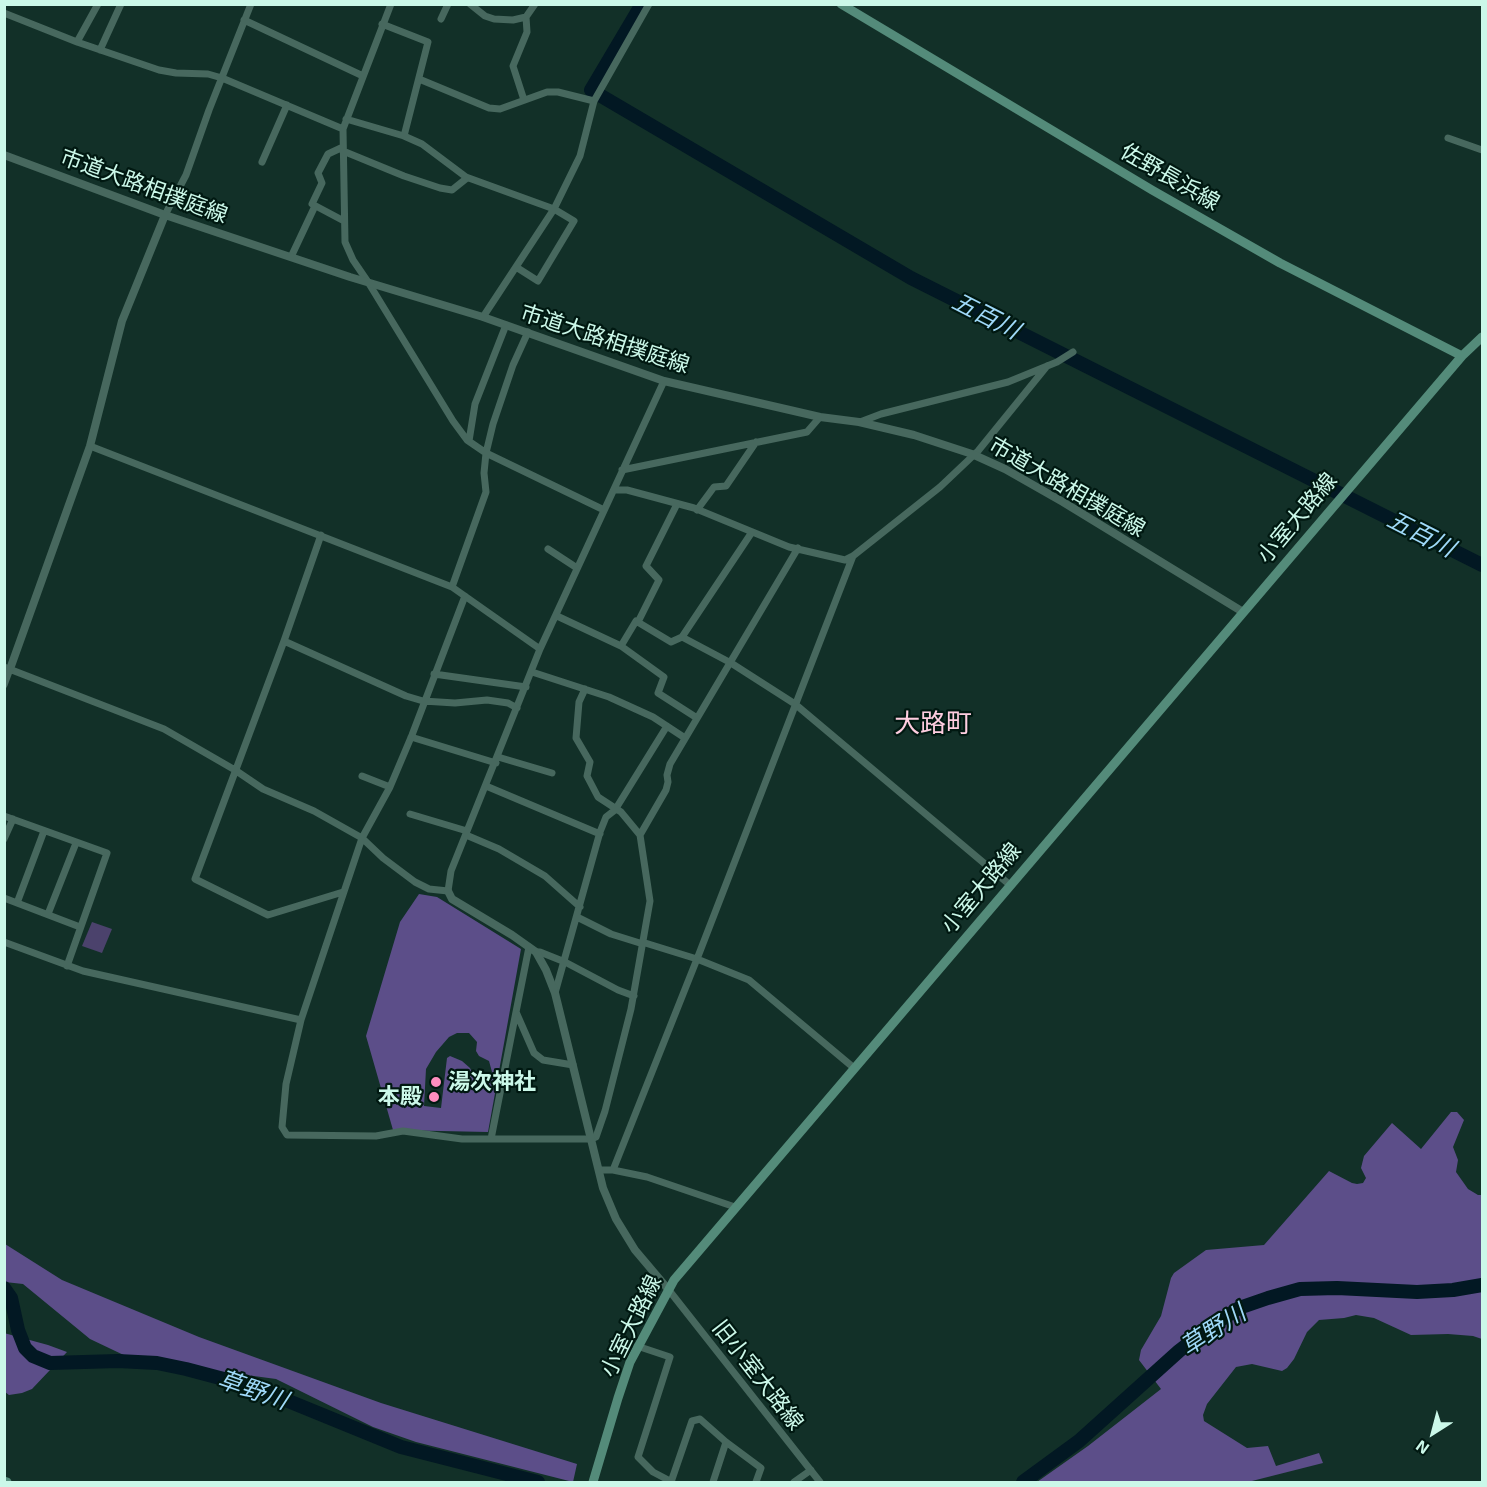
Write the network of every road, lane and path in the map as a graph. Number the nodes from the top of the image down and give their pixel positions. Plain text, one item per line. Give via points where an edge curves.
1 (98, 4) edge
2 (121, 4) edge
3 (251, 4) edge
4 (391, 4) edge
5 (448, 4) edge
6 (471, 4) edge
7 (842, 4) edge
8 (649, 5) edge
9 (532, 6) edge
10 (4, 13) edge
11 (526, 17) junction
12 (441, 19) dead end
13 (244, 20) junction
14 (382, 24) junction
15 (77, 42) junction
16 (100, 50) junction
17 (363, 76) junction
18 (222, 78) junction
19 (419, 79) junction
20 (524, 100) junction
21 (595, 101) junction
22 (287, 105) junction
23 (346, 119) junction
24 (342, 129) junction
25 (404, 136) junction
26 (1448, 138) dead end
27 (343, 149) junction
28 (1482, 150) edge
29 (4, 155) edge
30 (262, 162) dead end
31 (467, 178) junction
32 (315, 206) junction
33 (554, 209) junction
34 (165, 215) junction
35 (344, 221) junction
36 (291, 257) junction
37 (516, 267) junction
38 (368, 282) junction
39 (483, 317) junction
40 (506, 325) junction
41 (528, 332) junction
42 (1482, 337) edge
43 (1073, 352) dead end
44 (1462, 356) junction
45 (1047, 366) junction
46 (664, 381) junction
47 (820, 417) junction
48 (859, 423) junction
49 (469, 441) junction
50 (756, 442) junction
51 (90, 446) junction
52 (486, 453) junction
53 (972, 454) junction
54 (622, 470) junction
55 (615, 490) junction
56 (677, 504) junction
57 (604, 510) junction
58 (697, 510) junction
59 (753, 532) junction
60 (321, 535) junction
61 (798, 548) junction
62 (548, 549) dead end
63 (853, 556) junction
64 (578, 568) junction
65 (452, 587) junction
66 (465, 596) junction
67 (1243, 612) junction
68 (557, 616) junction
69 (638, 622) junction
70 (682, 637) junction
71 (284, 641) junction
72 (621, 646) junction
73 (540, 649) junction
74 (731, 663) junction
75 (7, 668) edge
76 (532, 672) junction
77 (434, 674) junction
78 (4, 684) edge
79 (526, 687) junction
80 (585, 689) junction
81 (423, 701) junction
82 (795, 704) junction
83 (517, 708) junction
84 (698, 718) junction
85 (667, 726) junction
86 (411, 737) junction
87 (685, 738) junction
88 (497, 760) junction
89 (235, 770) junction
90 (552, 773) dead end
91 (362, 776) dead end
92 (486, 786) junction
93 (390, 787) junction
94 (615, 810) junction
95 (410, 814) dead end
96 (4, 816) edge
97 (13, 819) junction
98 (44, 831) junction
99 (466, 833) junction
100 (600, 834) junction
101 (640, 835) junction
102 (362, 838) junction
103 (4, 839) edge
104 (76, 843) junction
105 (1010, 885) junction
106 (448, 891) junction
107 (343, 892) junction
108 (4, 897) edge
109 (17, 903) junction
110 (580, 907) junction
111 (48, 914) junction
112 (577, 917) junction
113 (80, 927) junction
114 (4, 942) edge
115 (643, 943) junction
116 (532, 950) junction
117 (697, 959) junction
118 (565, 962) junction
119 (67, 966) junction
120 (555, 993) junction
121 (634, 996) junction
122 (516, 1012) junction
123 (301, 1020) junction
124 (573, 1065) junction
125 (854, 1068) junction
126 (491, 1139) junction
127 (591, 1139) junction
128 (600, 1170) junction
129 (614, 1170) junction
130 (735, 1207) junction
131 (668, 1289) junction
132 (638, 1346) junction
133 (726, 1442) junction
134 (810, 1470) junction
135 (593, 1482) edge
136 (671, 1482) edge
137 (713, 1482) edge
138 (756, 1482) edge
139 (794, 1482) edge
140 (820, 1482) edge

1 - 15 street
2 - 16 street
3 - 13 street
4 - 14 street
5 - 12 street
6 - 11 street via 494,19
7 - 44 main road, 佐野長浜線 via 1280,263
8 - 21 street
9 - 11 street
10 - 15 street
11 - 20 street via 527,32 513,66
13 - 17 street
13 - 18 street
14 - 17 street
14 - 19 street via 428,42
15 - 16 street
16 - 18 street via 159,70
17 - 23 street
18 - 22 street
18 - 34 street via 186,175
19 - 20 street via 489,108 500,109
19 - 25 street
20 - 21 street via 558,92
21 - 33 street via 580,156
22 - 24 street
22 - 30 street
23 - 24 street
23 - 25 street
24 - 27 street
25 - 31 street via 422,144
26 - 28 street
27 - 31 street via 440,188 452,190
27 - 32 street via 328,154 318,173 322,183 312,204
27 - 35 street
29 - 34 street, 市道大路相撲庭線
31 - 33 street
32 - 35 street
32 - 36 street
33 - 37 street
33 - 37 street via 574,221 538,281
34 - 36 street, 市道大路相撲庭線
34 - 51 street via 122,321
35 - 38 street via 345,242
36 - 38 street, 市道大路相撲庭線
37 - 39 street
38 - 39 street, 市道大路相撲庭線
38 - 49 street
39 - 40 street, 市道大路相撲庭線
40 - 41 street, 市道大路相撲庭線
40 - 49 street via 475,404
41 - 46 street, 市道大路相撲庭線
41 - 52 street via 513,365
42 - 44 main road
43 - 45 street
44 - 67 main road, 小室大路線
45 - 48 street via 1008,382
45 - 53 street
46 - 47 street, 市道大路相撲庭線
46 - 54 street
47 - 48 street, 市道大路相撲庭線
47 - 50 street via 807,432
48 - 53 street, 市道大路相撲庭線
49 - 52 street
50 - 54 street
50 - 58 street via 726,486 714,487
51 - 60 street
51 - 75 street
52 - 57 street
52 - 65 street via 486,492
53 - 63 street via 940,487
53 - 67 street, 市道大路相撲庭線 via 1063,502
54 - 55 street
55 - 56 street
55 - 57 street
56 - 58 street
56 - 69 street via 646,566 659,580
57 - 64 street
58 - 59 street
59 - 61 street
59 - 70 street
60 - 65 street
60 - 71 street
61 - 63 street via 845,560
61 - 74 street
62 - 64 street
63 - 82 street
64 - 68 street
65 - 66 street
66 - 73 street
66 - 77 street
67 - 105 main road, 小室大路線
68 - 72 street
68 - 73 street
69 - 70 street via 671,642
69 - 72 street
70 - 74 street
71 - 81 street
71 - 89 street
72 - 84 street via 664,677 658,693
73 - 76 street
74 - 82 street
74 - 84 street
75 - 78 street
75 - 89 street via 164,729
76 - 79 street
76 - 80 street
77 - 79 street
77 - 81 street
79 - 83 street
80 - 85 street
80 - 94 street via 579,702 576,738 590,762 587,776 598,797
81 - 83 street via 488,700
81 - 86 street
82 - 105 street
82 - 117 street
83 - 88 street
84 - 87 street
85 - 87 street
85 - 94 street
86 - 88 street
86 - 93 street
87 - 101 street via 670,764 666,790
88 - 90 street
88 - 92 street
89 - 102 street via 263,789
89 - 107 street via 195,879 268,915
91 - 93 street
92 - 99 street
92 - 100 street
93 - 102 street
94 - 100 street via 606,817
94 - 101 street
95 - 99 street
96 - 97 street
97 - 98 street
97 - 103 street
98 - 104 street
98 - 109 street
99 - 106 street via 451,871
99 - 110 street via 545,876
100 - 110 street
101 - 115 street via 650,901
102 - 106 street via 415,882 429,889
102 - 107 street
104 - 111 street
104 - 113 street via 107,853
105 - 125 main road, 小室大路線
106 - 116 street via 452,899
107 - 123 street
108 - 109 street
109 - 111 street
110 - 112 street
111 - 113 street
112 - 115 street
112 - 118 street
113 - 119 street
114 - 119 street
115 - 117 street
115 - 121 street
116 - 118 street
116 - 120 street
116 - 122 street
117 - 125 street via 749,980
117 - 129 street
118 - 120 street
118 - 121 street
119 - 123 street
120 - 124 street
121 - 127 street via 605,1111 596,1137
122 - 124 street via 534,1053 543,1060
122 - 126 street
123 - 126 street via 286,1084 282,1127 286,1135 376,1136 403,1131
124 - 127 street
125 - 130 main road, 小室大路線
126 - 127 street
127 - 128 street
128 - 129 street
128 - 131 street via 616,1219 635,1250
129 - 130 street
130 - 131 main road, 小室大路線
131 - 132 main road, 小室大路線
131 - 134 street, 旧小室大路線
132 - 135 main road, 小室大路線
132 - 136 street via 670,1357 638,1457
133 - 136 street via 699,1419 692,1421
133 - 137 street
133 - 138 street via 760,1468
134 - 139 street
134 - 140 street, 旧小室大路線

